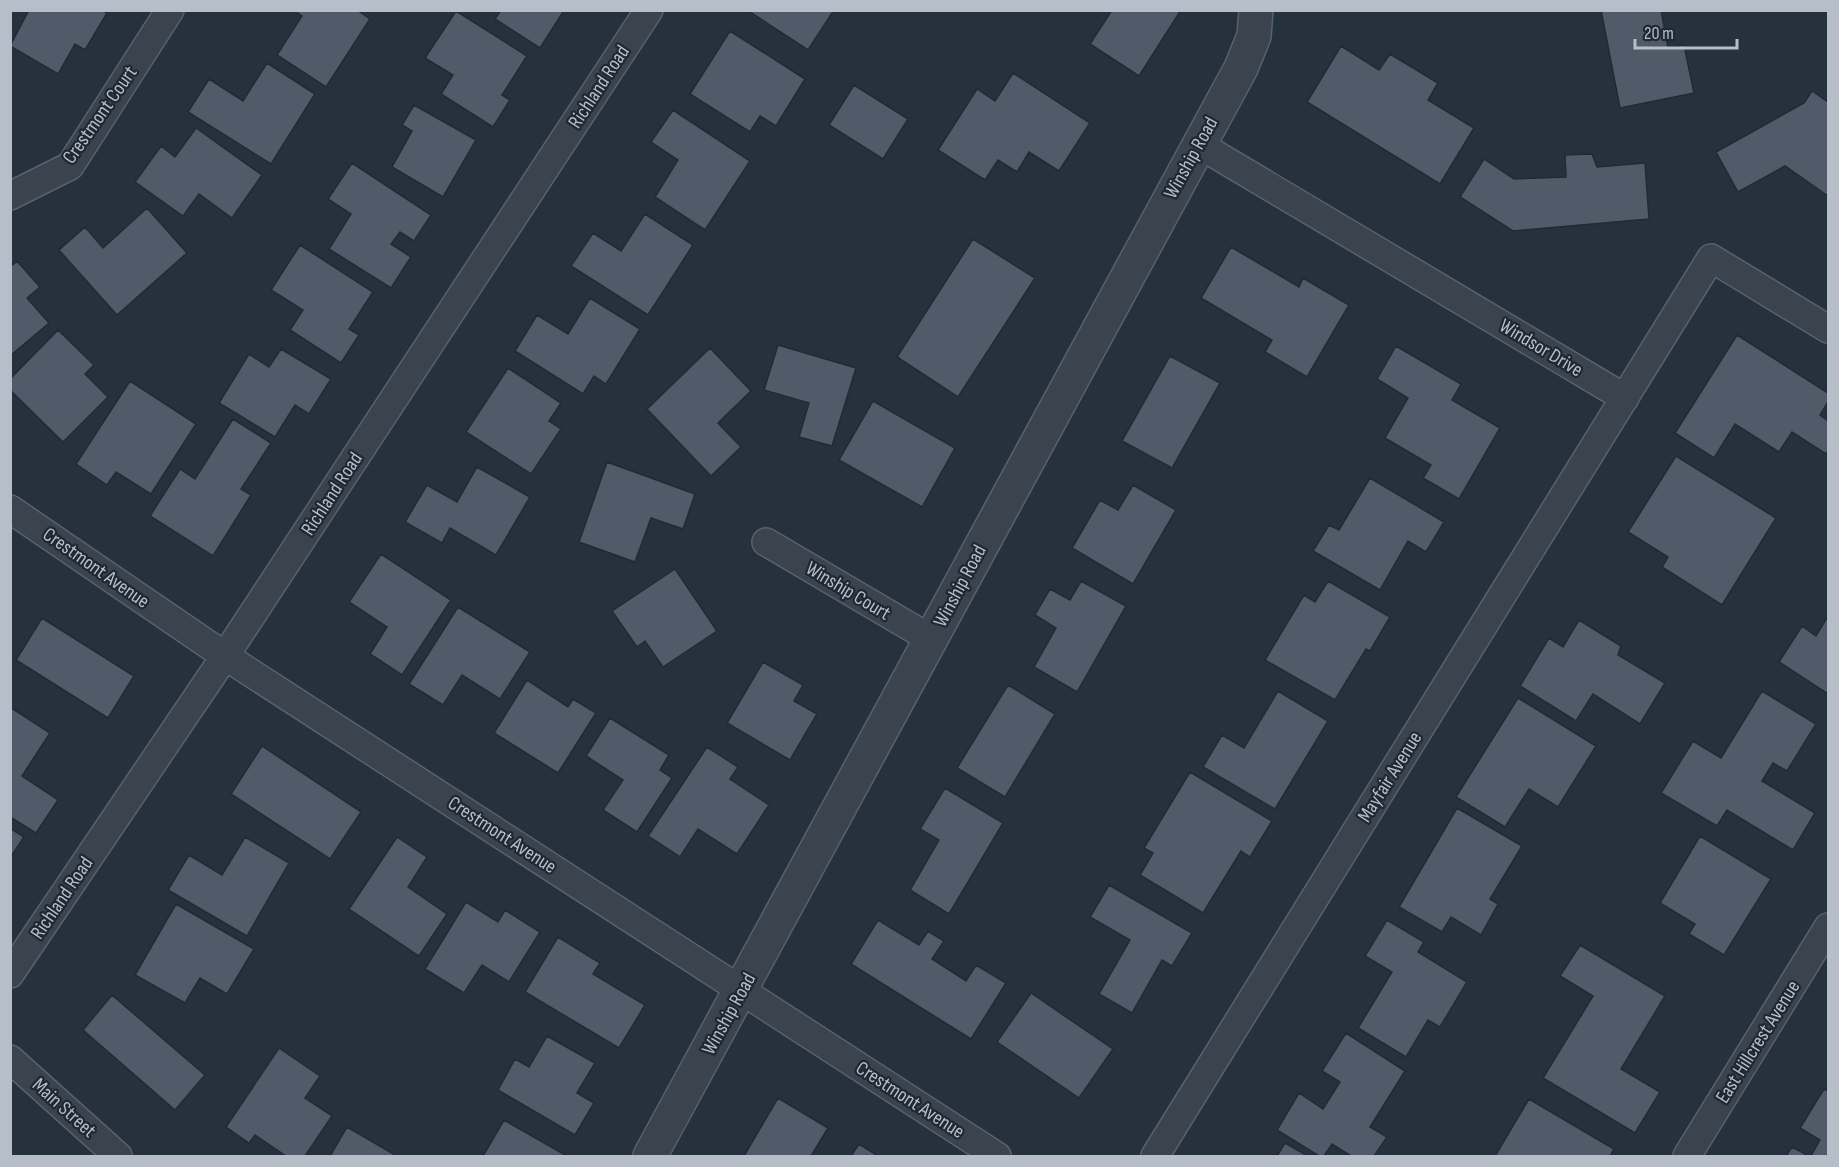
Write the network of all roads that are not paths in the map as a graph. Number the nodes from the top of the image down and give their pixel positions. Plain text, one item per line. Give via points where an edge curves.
1 (170, 10) edge
2 (649, 10) edge
3 (1256, 10) edge
4 (1198, 144) junction
5 (10, 196) edge
6 (1828, 329) edge
7 (1625, 398) junction
8 (10, 509) edge
9 (766, 542) dead end
10 (931, 639) junction
11 (225, 656) junction
12 (1828, 927) edge
13 (10, 974) edge
14 (742, 991) junction
15 (10, 1059) edge
16 (118, 1156) edge
17 (650, 1156) edge
18 (997, 1156) edge
19 (1155, 1156) edge
20 (1687, 1156) edge

1 - 5 street, Crestmont Court via 70,166
2 - 11 street, Richland Road
3 - 4 street, Winship Road via 1254,36 1241,68
4 - 7 street, Windsor Drive
4 - 10 street, Winship Road
6 - 7 street via 1711,258
7 - 19 street, Mayfair Avenue
8 - 11 street, Crestmont Avenue
9 - 10 street, Winship Court
10 - 14 street, Winship Road
11 - 13 street, Richland Road
11 - 14 street, Crestmont Avenue
12 - 20 street, East Hillcrest Avenue
14 - 17 street, Winship Road
14 - 18 street, Crestmont Avenue
15 - 16 street, Main Street

